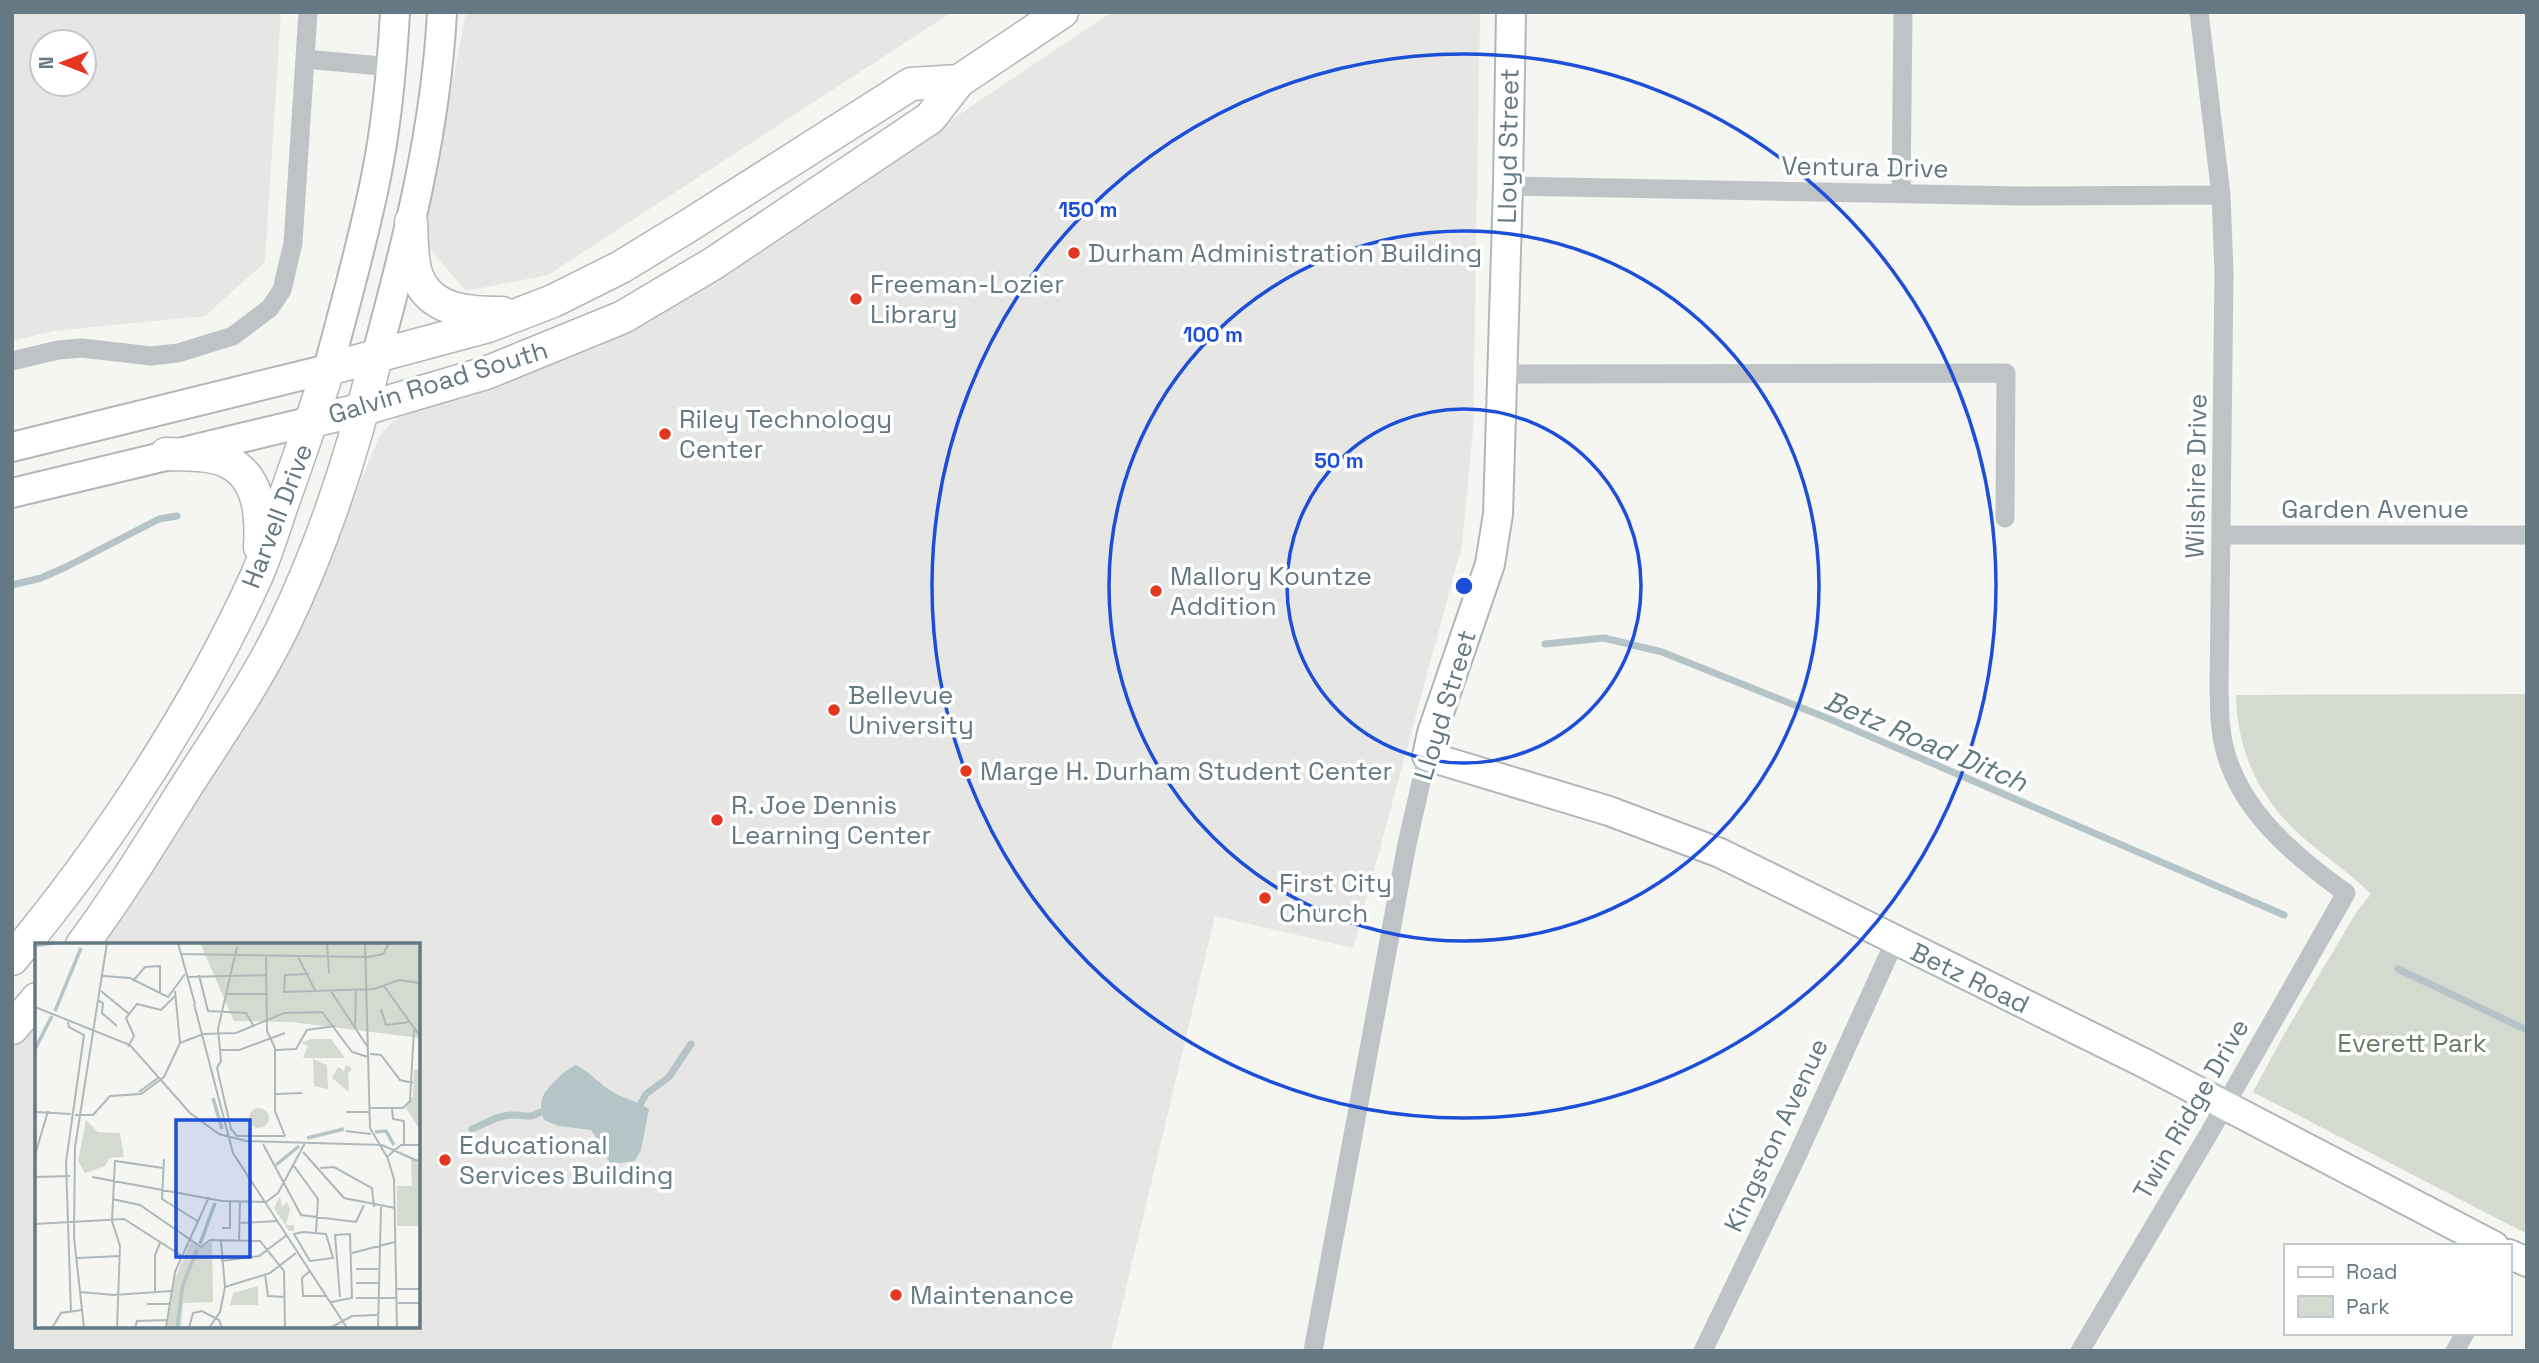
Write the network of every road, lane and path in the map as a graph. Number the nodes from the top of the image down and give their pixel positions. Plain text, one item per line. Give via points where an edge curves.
1 (308, 12) edge
2 (395, 12) edge
3 (442, 12) edge
4 (1062, 12) edge
5 (1511, 12) edge
6 (1903, 12) edge
7 (2199, 12) edge
8 (305, 60) junction
9 (391, 68) junction
10 (959, 82) junction
11 (1508, 186) junction
12 (1901, 194) junction
13 (2221, 195) junction
14 (411, 222) junction
15 (521, 313) junction
16 (376, 356) junction
17 (12, 361) edge
18 (328, 369) junction
19 (1502, 374) junction
20 (363, 409) junction
21 (312, 421) junction
22 (12, 447) edge
23 (166, 454) junction
24 (12, 492) edge
25 (2005, 518) dead end
26 (2527, 534) edge
27 (2222, 535) junction
28 (258, 572) junction
29 (1427, 756) junction
30 (2346, 893) joint
31 (1895, 941) junction
32 (83, 943) edge
33 (12, 959) edge
34 (35, 1001) edge
35 (12, 1028) edge
36 (2224, 1106) junction
37 (2491, 1244) edge
38 (2464, 1335) edge
39 (1313, 1351) edge
40 (1703, 1351) edge
41 (2081, 1351) edge
42 (2455, 1351) edge

1 - 8 street
2 - 9 street, Harvell Drive
3 - 14 street, Harvell Drive via 439,66
4 - 10 main road, Galvin Road South
5 - 11 street, Lloyd Street
6 - 12 street
7 - 13 street, Wilshire Drive
8 - 9 street
8 - 17 street via 293,243 282,290 271,308 233,336 178,353 151,356 82,348
9 - 18 street, Harvell Drive via 377,174
10 - 15 main road, Galvin Road South via 911,84 621,267
10 - 20 main road, Galvin Road South via 930,118 714,263 622,317 486,373
11 - 12 street, Ventura Drive
11 - 19 street, Lloyd Street
12 - 13 street, Ventura Drive
13 - 27 street, Wilshire Drive
14 - 15 main road via 417,277 440,303 456,310
14 - 16 street, Harvell Drive
15 - 16 main road, Galvin Road South
16 - 18 main road, Galvin Road South
16 - 20 main road, Harvell Drive
18 - 21 main road, Harvell Drive
18 - 22 street, Galvin Road South
19 - 25 street via 2006,373
19 - 29 street, Lloyd Street via 1498,513 1490,565
20 - 21 main road, Galvin Road South
20 - 32 main road, Harvell Drive via 326,524 282,627 256,676
21 - 23 street, Galvin Road South
21 - 28 main road, Harvell Drive
23 - 24 street, Galvin Road South
23 - 28 main road via 226,461 248,481 261,520
26 - 27 street, Garden Avenue
27 - 30 street, Wilshire Drive via 2219,691 2221,731 2233,774 2255,812 2313,870
28 - 33 main road, Harvell Drive via 184,715 146,776 73,883
29 - 31 street, Betz Road via 1609,811 1720,853
29 - 39 street, Lloyd Street
30 - 36 street, Twin Ridge Drive
31 - 36 street, Betz Road
31 - 40 street, Kingston Avenue
34 - 35 main road
36 - 37 street, Betz Road
36 - 41 street, Twin Ridge Drive
38 - 42 street

